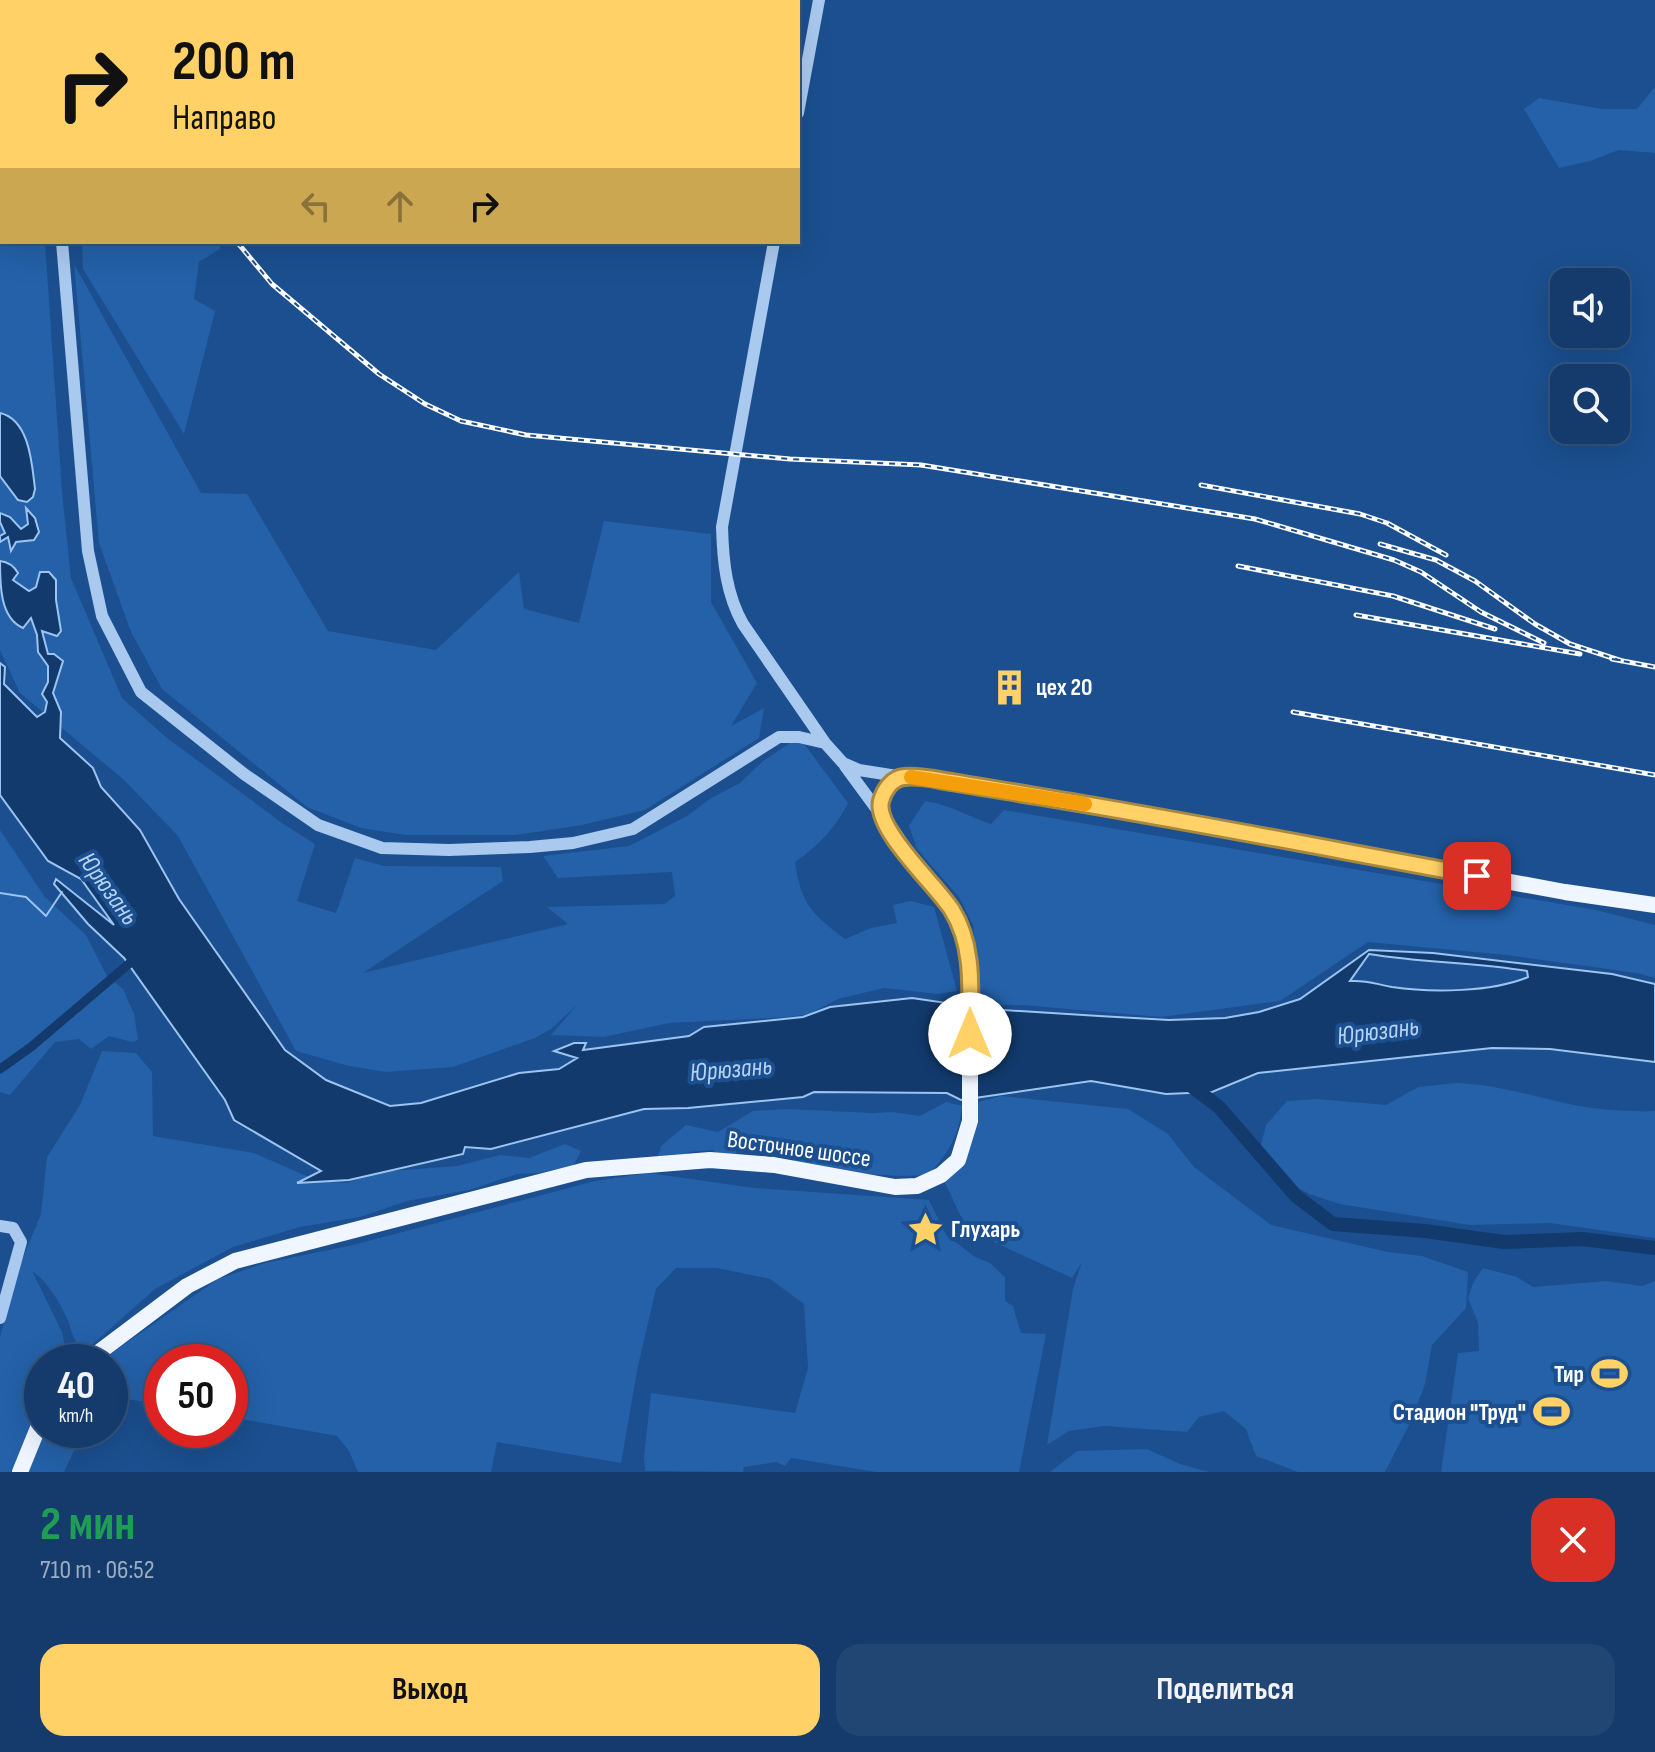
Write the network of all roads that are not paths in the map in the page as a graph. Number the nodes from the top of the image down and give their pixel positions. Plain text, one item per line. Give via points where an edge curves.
1 (819, 0) edge
2 (800, 102) edge
3 (62, 244) edge
4 (774, 244) edge
5 (825, 743) junction
6 (843, 763) junction
7 (903, 777) junction
8 (881, 815) junction
9 (1655, 905) edge
10 (0, 1226) edge
11 (0, 1318) edge
12 (110, 1344) edge
13 (30, 1448) edge
14 (20, 1472) edge

1 - 2 street
3 - 5 street via 88,551 102,616 141,692 318,825 382,848 573,843 633,829 779,737
4 - 5 street, Восточное шоссе via 726,499 723,561 734,609
5 - 6 street, Восточное шоссе
6 - 7 street
6 - 8 street, Восточное шоссе
7 - 8 main road via 884,794
7 - 9 main road via 1080,803
8 - 12 main road, Восточное шоссе via 952,911 967,948 970,1121 958,1160 941,1175 917,1186 895,1187 774,1165 710,1160 586,1170 235,1261 187,1286
10 - 11 street via 13,1228 21,1242
13 - 14 main road

